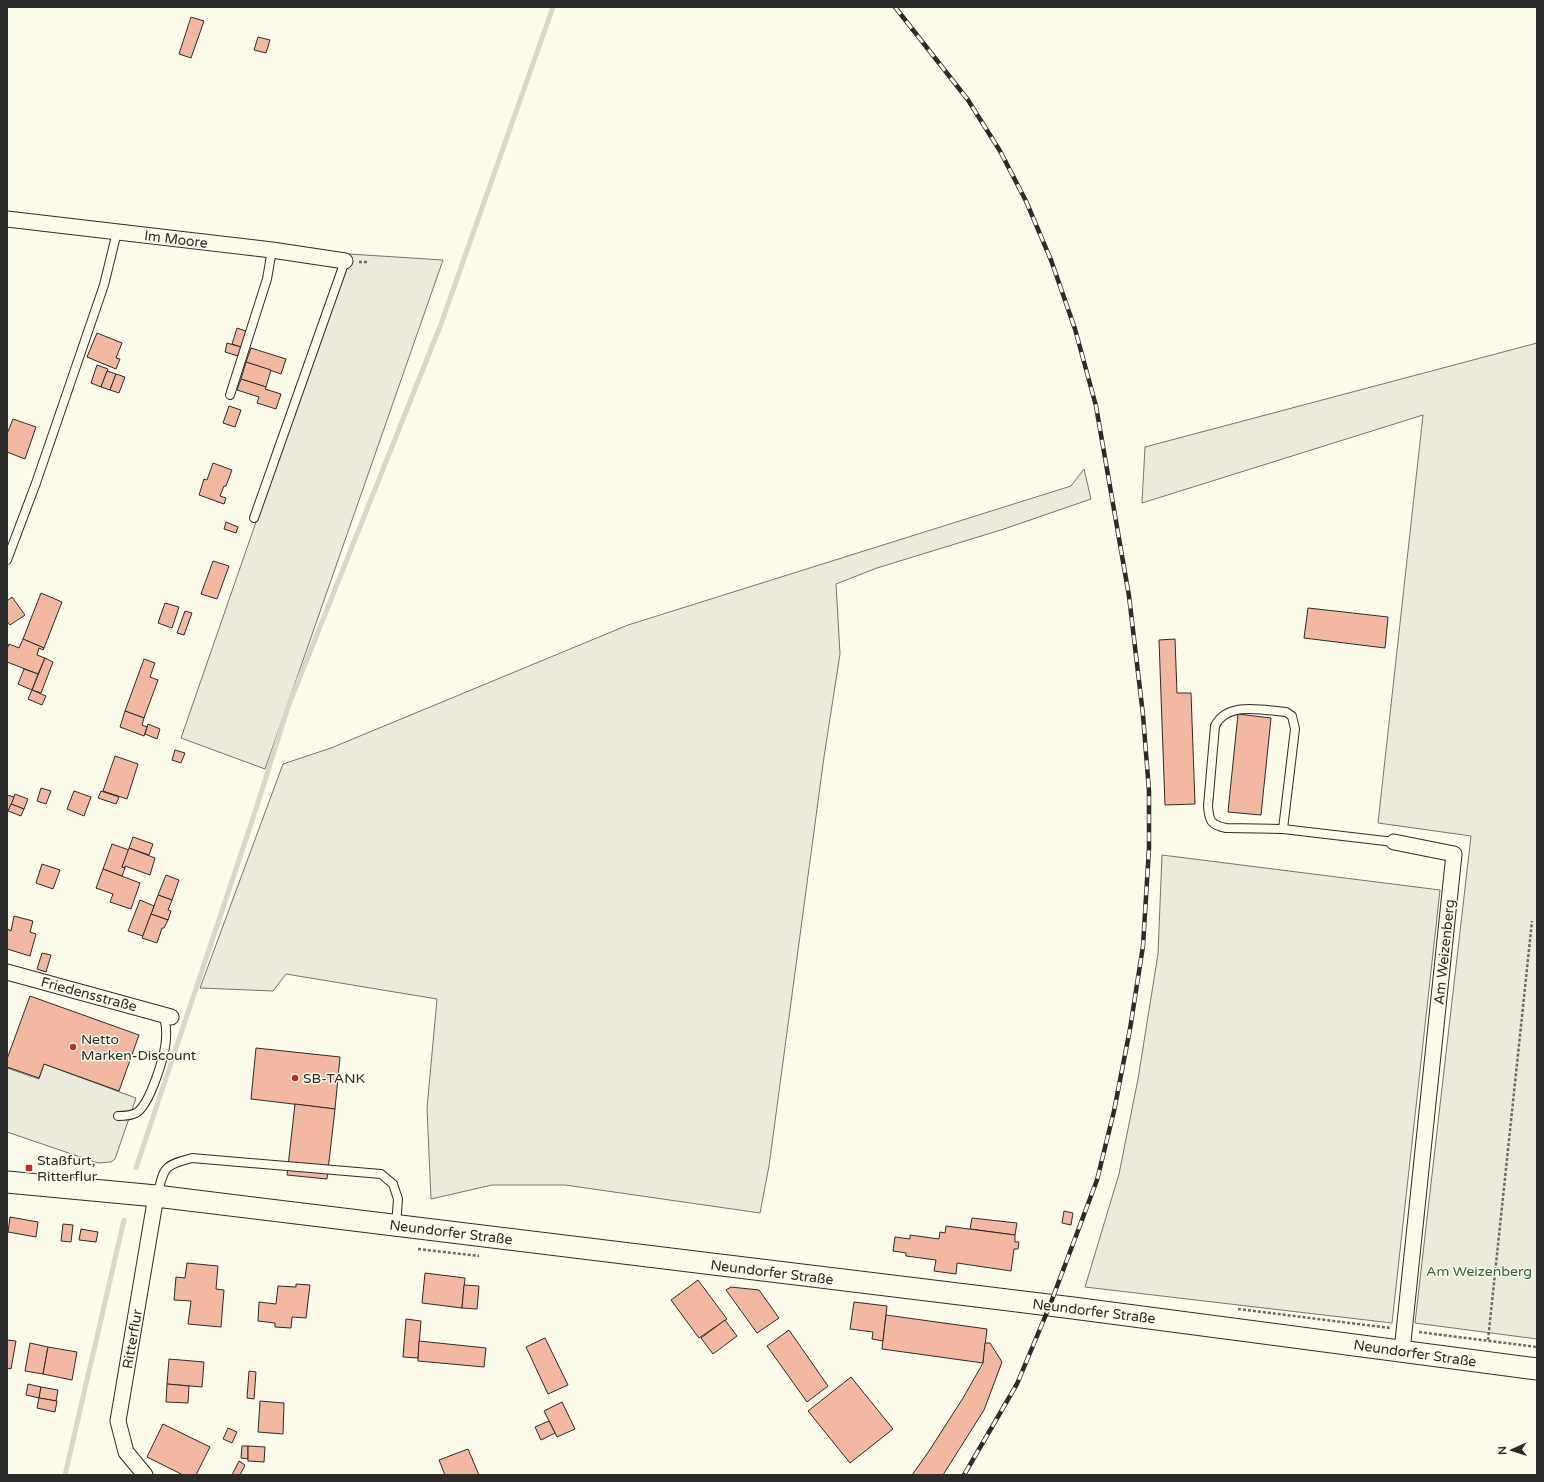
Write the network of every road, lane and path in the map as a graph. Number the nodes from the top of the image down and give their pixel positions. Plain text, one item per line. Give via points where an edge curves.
1 (7, 219) edge
2 (117, 232) junction
3 (272, 250) junction
4 (345, 261) joint
5 (230, 395) dead end
6 (254, 518) dead end
7 (7, 560) edge
8 (1282, 829) junction
9 (1394, 842) joint
10 (1532, 921) dead end
11 (7, 972) edge
12 (167, 1016) joint
13 (118, 1116) dead end
14 (7, 1182) edge
15 (156, 1196) junction
16 (396, 1226) junction
17 (1402, 1351) junction
18 (1484, 1362) junction
19 (1537, 1369) edge
20 (145, 1475) edge

1 - 2 street, Im Moore
2 - 3 street, Im Moore
2 - 7 lane via 104,285
3 - 4 street, Im Moore
3 - 5 lane via 267,279
4 - 6 lane
8 - 8 lane via 1218,827 1209,817 1215,726 1218,719 1234,709 1286,712 1292,716 1295,729
8 - 9 lane
9 - 17 street, Am Weizenberg via 1454,854
10 - 18 path
11 - 12 street, Friedensstraße
12 - 13 lane via 164,1052 144,1106 136,1113
14 - 15 main road, Neundorfer Straße
15 - 16 main road, Neundorfer Straße
15 - 16 lane via 164,1171 172,1163 192,1158 381,1174 393,1184 398,1199
15 - 20 street, Ritterflur via 118,1421 126,1452
16 - 17 main road, Neundorfer Straße via 1066,1307
17 - 18 main road, Neundorfer Straße
18 - 19 main road, Neundorfer Straße

